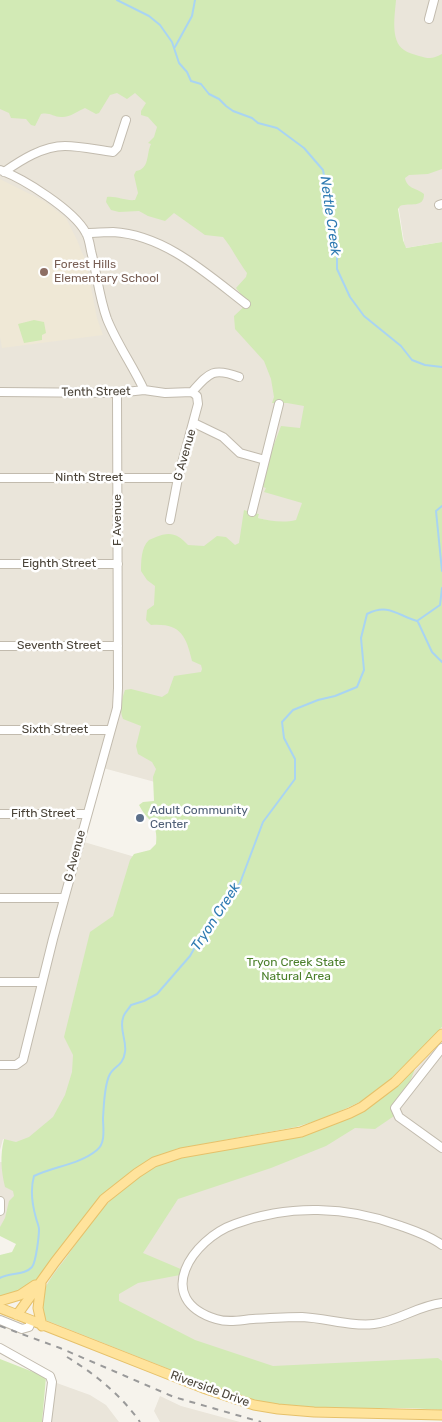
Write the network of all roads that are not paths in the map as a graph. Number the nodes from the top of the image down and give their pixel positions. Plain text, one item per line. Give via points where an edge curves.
1 (434, 0) edge
2 (429, 19) dead end
3 (126, 120) dead end
4 (2, 171) edge
5 (86, 233) junction
6 (246, 304) dead end
7 (239, 377) dead end
8 (144, 390) junction
9 (0, 392) edge
10 (192, 392) junction
11 (117, 393) junction
12 (279, 404) dead end
13 (194, 424) junction
14 (265, 460) junction
15 (0, 478) edge
16 (118, 478) junction
17 (178, 478) junction
18 (252, 512) dead end
19 (170, 520) dead end
20 (0, 564) edge
21 (118, 564) junction
22 (0, 646) edge
23 (118, 646) junction
24 (0, 730) edge
25 (110, 730) junction
26 (0, 814) edge
27 (87, 814) junction
28 (0, 898) edge
29 (64, 898) junction
30 (0, 982) edge
31 (41, 982) junction
32 (442, 1034) edge
33 (442, 1048) edge
34 (0, 1065) edge
35 (442, 1148) edge
36 (0, 1201) edge
37 (0, 1212) edge
38 (442, 1245) edge
39 (42, 1281) junction
40 (0, 1301) edge
41 (442, 1303) edge
42 (0, 1308) edge
43 (17, 1315) junction
44 (0, 1320) edge
45 (31, 1322) junction
46 (42, 1326) junction
47 (0, 1348) edge
48 (442, 1415) edge
49 (414, 1418) edge
50 (47, 1422) edge

1 - 2 street
3 - 4 street via 113,152 54,147
4 - 5 street via 48,196
5 - 6 street via 113,232 154,242 190,261
5 - 8 street via 103,306 116,339
7 - 10 street via 225,372 211,373
8 - 10 street, Tenth Street
8 - 11 street, Tenth Street
9 - 11 street, Tenth Street
10 - 13 street, G Avenue via 198,400
11 - 16 street, F Avenue
12 - 14 street
13 - 14 street via 223,437 240,453
13 - 17 street, G Avenue
14 - 18 street
15 - 16 street, Ninth Street
16 - 17 street, Ninth Street
16 - 21 street, F Avenue
17 - 19 street, G Avenue
20 - 21 street, Eighth Street
21 - 23 street, F Avenue
22 - 23 street, Seventh Street
23 - 25 street, G Avenue via 118,702
24 - 25 street, Sixth Street
25 - 27 street, G Avenue
26 - 27 street, Fifth Street
27 - 29 street, G Avenue
28 - 29 street
29 - 31 street, G Avenue
30 - 31 street
31 - 34 street, G Avenue via 23,1060 19,1064
32 - 39 main road via 391,1086 345,1116 301,1132 181,1153 147,1167 104,1199
33 - 35 street via 396,1106 399,1117
36 - 37 street
38 - 41 street via 420,1232 372,1217 337,1210 298,1209 234,1224 209,1238 194,1254 183,1281 184,1297 191,1306 215,1319 231,1322 303,1317 375,1324
39 - 40 main road via 20,1296
39 - 43 main road
39 - 46 main road via 38,1308
42 - 43 main road, Riverside Drive
43 - 45 main road, Riverside Drive
44 - 45 street via 22,1329 29,1327
45 - 46 main road, Riverside Drive
46 - 49 main road, Riverside Drive via 254,1405
47 - 50 street via 50,1376
48 - 49 main road, Riverside Drive

